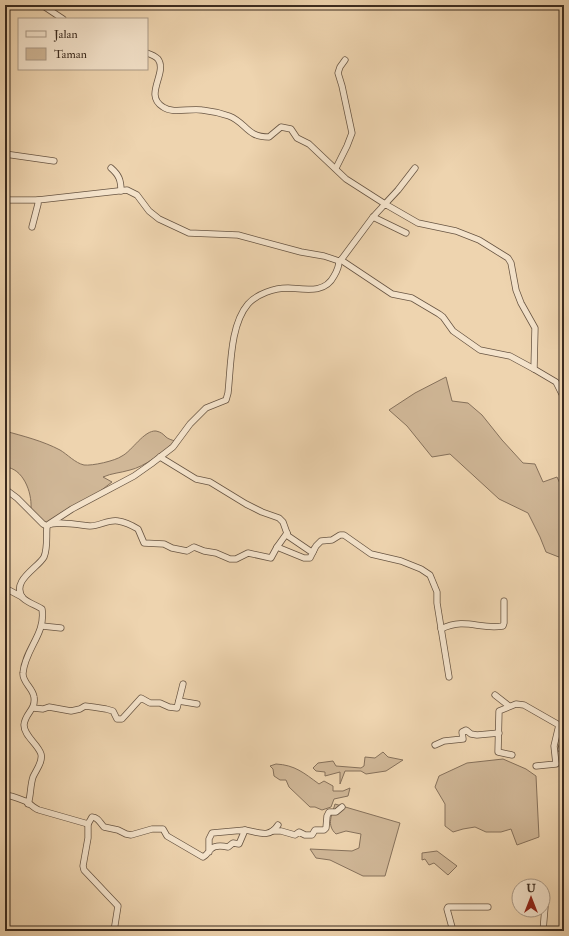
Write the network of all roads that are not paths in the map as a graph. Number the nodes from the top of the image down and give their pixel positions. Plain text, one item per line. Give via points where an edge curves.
1 (42, 5) edge
2 (62, 18) edge
3 (148, 53) edge
4 (345, 60) dead end
5 (5, 154) edge
6 (54, 161) dead end
7 (111, 168) dead end
8 (336, 168) junction
9 (415, 168) dead end
10 (121, 191) junction
11 (5, 200) edge
12 (38, 200) junction
13 (385, 204) junction
14 (373, 217) junction
15 (32, 227) dead end
16 (406, 233) dead end
17 (340, 261) junction
18 (534, 369) junction
19 (564, 398) edge
20 (160, 457) junction
21 (5, 489) edge
22 (48, 525) junction
23 (287, 533) junction
24 (316, 546) junction
25 (277, 547) junction
26 (5, 588) edge
27 (24, 598) junction
28 (504, 601) dead end
29 (42, 626) junction
30 (61, 628) dead end
31 (441, 628) junction
32 (449, 677) dead end
33 (183, 684) dead end
34 (495, 695) dead end
35 (179, 701) junction
36 (197, 704) dead end
37 (509, 706) junction
38 (33, 708) junction
39 (561, 725) edge
40 (500, 733) junction
41 (564, 740) edge
42 (434, 745) dead end
43 (561, 749) dead end
44 (512, 755) dead end
45 (536, 766) dead end
46 (5, 795) edge
47 (28, 804) junction
48 (342, 807) dead end
49 (88, 824) junction
50 (278, 825) dead end
51 (245, 830) junction
52 (273, 831) junction
53 (209, 852) junction
54 (488, 907) dead end
55 (544, 918) edge
56 (114, 931) edge
57 (453, 931) edge
58 (543, 931) edge

1 - 2 street
3 - 8 street via 155,56 159,62 159,79 154,94 162,107 168,110 202,110 234,117 257,136 269,137 281,127 289,128 297,138
4 - 8 street via 339,68 338,75 352,133
5 - 6 street
7 - 10 street via 120,178
8 - 13 street via 346,178
9 - 13 street
10 - 12 street
10 - 17 street via 135,193 159,219 189,233 238,235
11 - 12 street
12 - 15 street
13 - 14 street
13 - 18 street via 418,223 456,231 479,240 508,258 512,263 520,303 535,328
14 - 16 street
14 - 17 street
17 - 18 street via 395,296 412,298 439,314 453,331 480,350 510,356
17 - 20 street via 332,279 324,287 305,291 286,288 255,297 236,328 226,400 206,408
18 - 19 street via 556,382
20 - 22 street via 134,476 72,509
20 - 23 street via 196,479 210,482 246,504 278,518 283,522
21 - 22 street via 42,524
22 - 25 street via 95,526 119,521 138,529 144,543 164,544 187,551 194,547 230,559 248,553 271,558
22 - 27 street via 46,552 40,562 23,578 20,586
23 - 24 street via 290,538 310,551 313,552
23 - 25 street
24 - 25 street via 308,558
24 - 31 street via 322,541 344,535 371,554 401,561 430,575 437,592
26 - 27 street
27 - 29 street via 42,609
28 - 31 street via 503,626 486,627 459,623
29 - 30 street
29 - 38 street via 29,652 23,675 33,690
31 - 32 street
33 - 35 street
34 - 37 street
35 - 36 street
35 - 38 street via 176,708 150,703 141,698 120,719 106,708 84,707 71,711 50,707
37 - 39 street via 524,705
37 - 40 street via 499,711
38 - 47 street via 27,715 25,728 41,759 33,778
39 - 45 street via 554,746 556,764
40 - 42 street via 477,735 466,730 462,732 463,739
40 - 44 street via 498,752
41 - 43 street
46 - 47 street via 26,801
47 - 49 street via 39,810
48 - 52 street via 336,812 329,812 326,828 315,830 312,835
49 - 53 street via 92,817 98,819 104,827 132,835 152,829 163,829 167,836 200,855 204,856
49 - 56 street via 83,866 88,875 118,906
50 - 52 street
51 - 52 street via 267,834
51 - 53 street via 239,844 211,848
51 - 53 street via 212,833 209,839
54 - 57 street via 448,907
55 - 58 street

